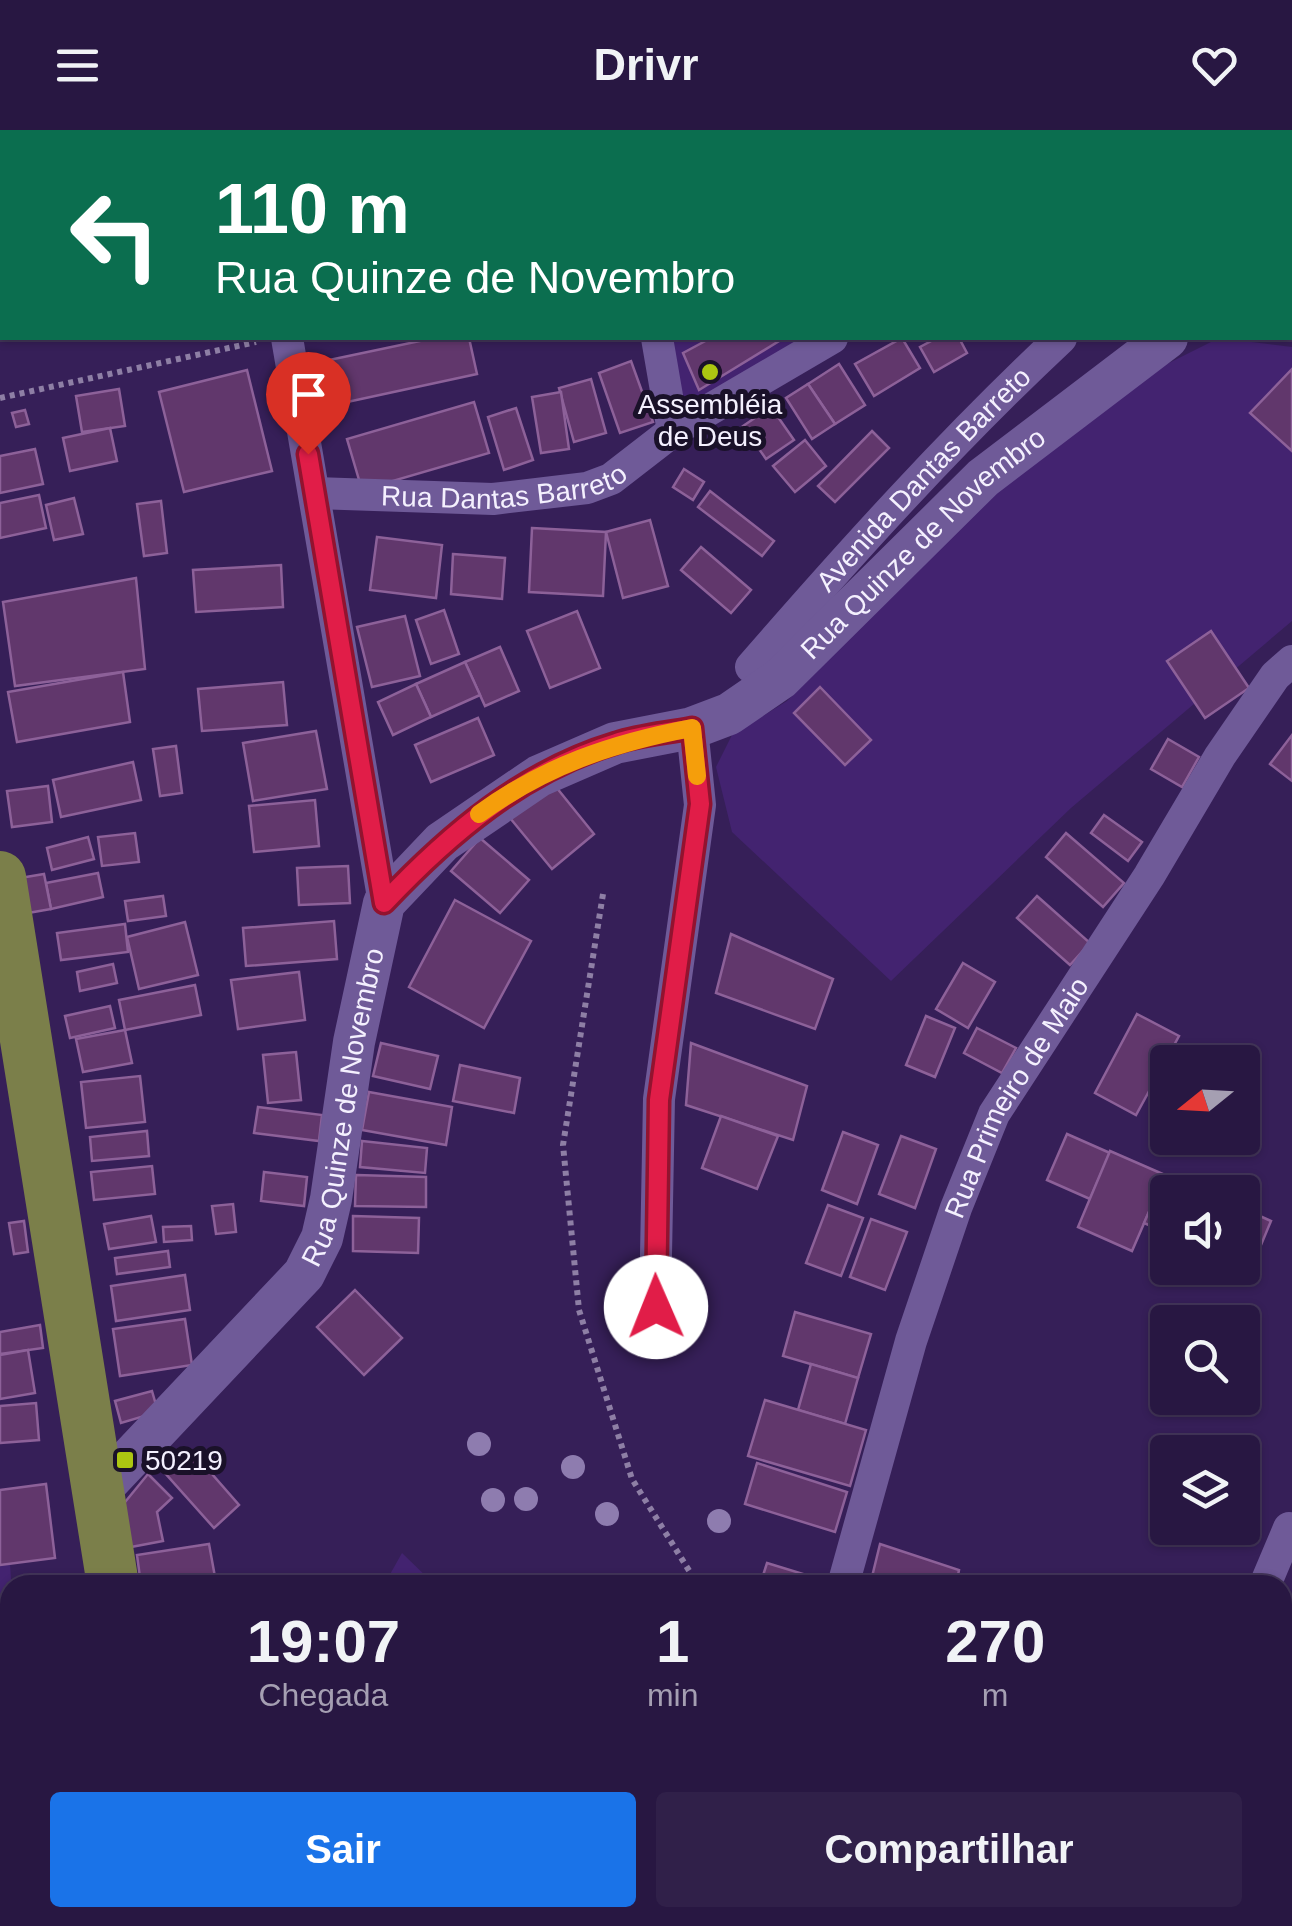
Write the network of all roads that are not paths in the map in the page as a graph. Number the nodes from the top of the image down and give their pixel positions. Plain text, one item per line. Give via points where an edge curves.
1 (272, 340) edge
2 (657, 340) edge
3 (829, 340) edge
4 (1059, 340) edge
5 (1164, 340) edge
6 (673, 432) junction
7 (315, 493) junction
8 (1292, 660) edge
9 (751, 668) dead end
10 (692, 728) junction
11 (0, 877) edge
12 (384, 903) junction
13 (656, 1307) dead end
14 (100, 1490) junction
15 (1289, 1528) dead end
16 (112, 1575) edge
17 (846, 1575) edge
18 (1269, 1575) edge

1 - 7 street
2 - 6 street
3 - 6 street, Rua Dantas Barreto
4 - 9 street, Avenida Dantas Barreto via 894,503
5 - 10 street, Rua Quinze de Novembro via 983,478 780,679 729,714
6 - 7 street, Rua Dantas Barreto via 611,480 587,488 493,499
7 - 12 street
8 - 17 street, Rua Primeiro de Maio via 1220,756 994,1114 911,1341
10 - 12 street, Rua Quinze de Novembro via 615,743 540,776 442,842
10 - 13 street via 700,804 659,1100
11 - 14 main road
12 - 14 street, Rua Quinze de Novembro via 322,1238 304,1274
14 - 16 main road
15 - 18 street

